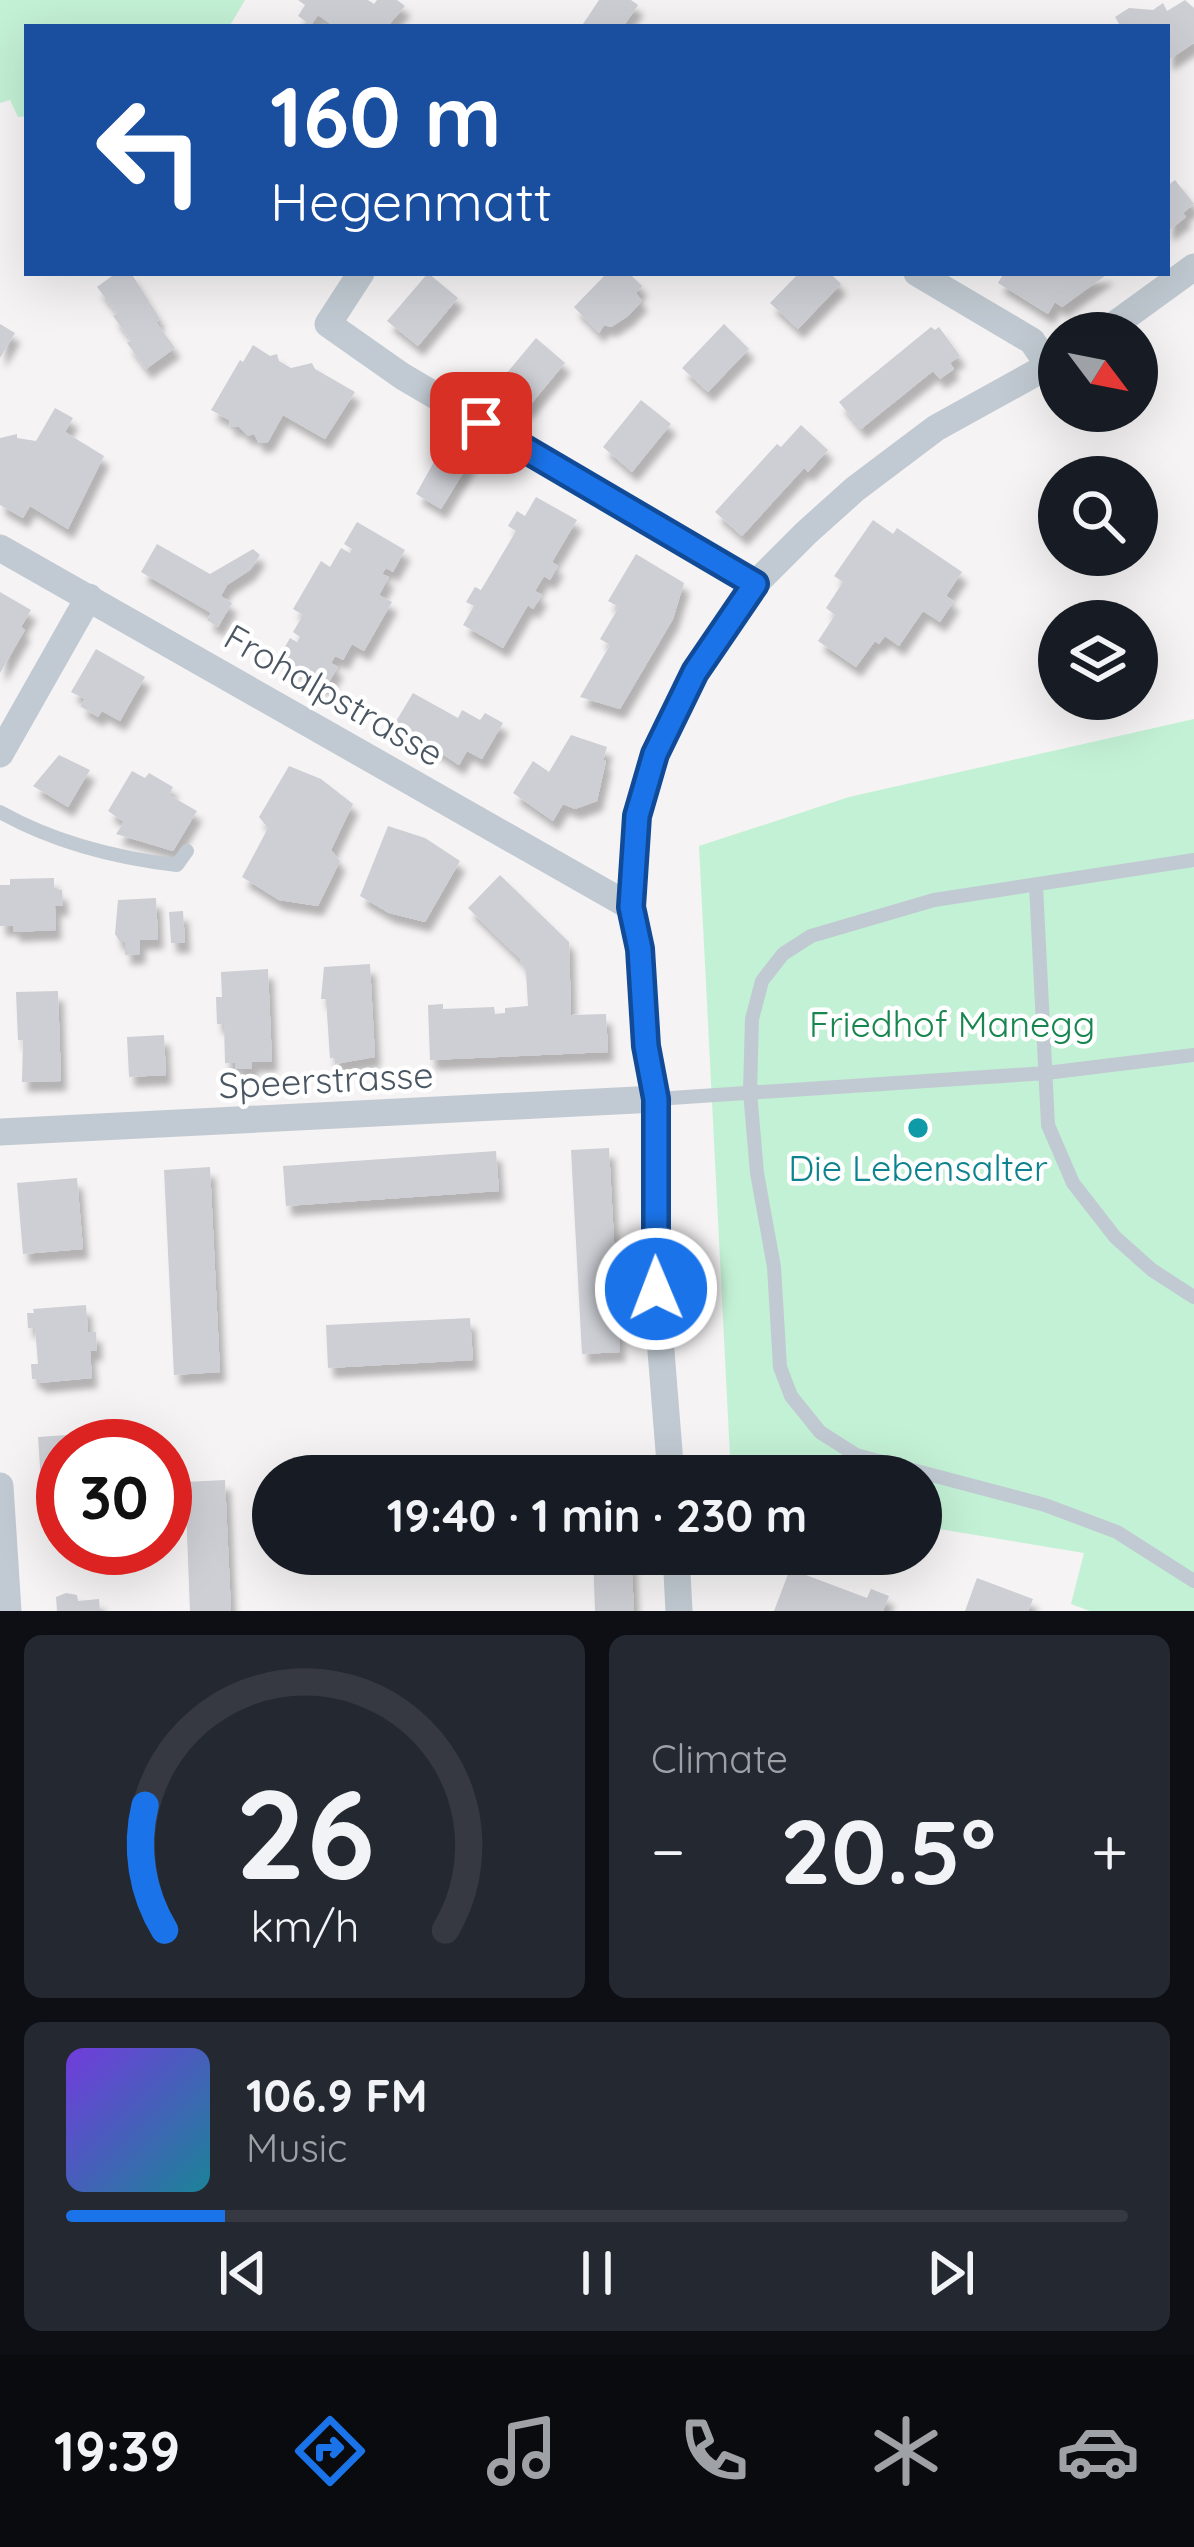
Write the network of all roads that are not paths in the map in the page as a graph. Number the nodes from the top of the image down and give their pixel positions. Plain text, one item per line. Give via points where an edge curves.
1 (1194, 268) edge
2 (359, 276) edge
3 (922, 276) edge
4 (1132, 312) edge
5 (1038, 347) edge
6 (1038, 372) edge
7 (0, 548) edge
8 (755, 584) junction
9 (89, 597) junction
10 (0, 754) edge
11 (0, 812) edge
12 (187, 850) dead end
13 (1194, 860) edge
14 (1036, 884) junction
15 (631, 907) junction
16 (1194, 1055) edge
17 (1046, 1073) junction
18 (750, 1092) junction
19 (656, 1099) junction
20 (0, 1132) edge
21 (1194, 1297) edge
22 (669, 1455) edge
23 (0, 1486) edge
24 (677, 1575) edge
25 (1194, 1581) edge
26 (8, 1611) edge
27 (679, 1611) edge

1 - 4 street
2 - 8 street via 328,324
3 - 5 street
6 - 8 street via 902,453
7 - 9 street, Frohalpstrasse
8 - 15 street via 695,672 655,754 637,816
9 - 10 street
9 - 15 street, Frohalpstrasse
11 - 12 lane via 57,841 157,862 176,865
13 - 14 lane
14 - 17 lane
14 - 18 lane via 857,920 783,954 763,981 752,1018
15 - 19 street
16 - 17 lane
17 - 18 lane
17 - 21 lane via 1048,1124 1072,1183 1115,1237
18 - 19 lane
18 - 25 lane via 780,1367 820,1432 856,1455 1117,1532
19 - 20 street, Speerstrasse
19 - 22 street via 656,1289
23 - 26 street
24 - 27 street

